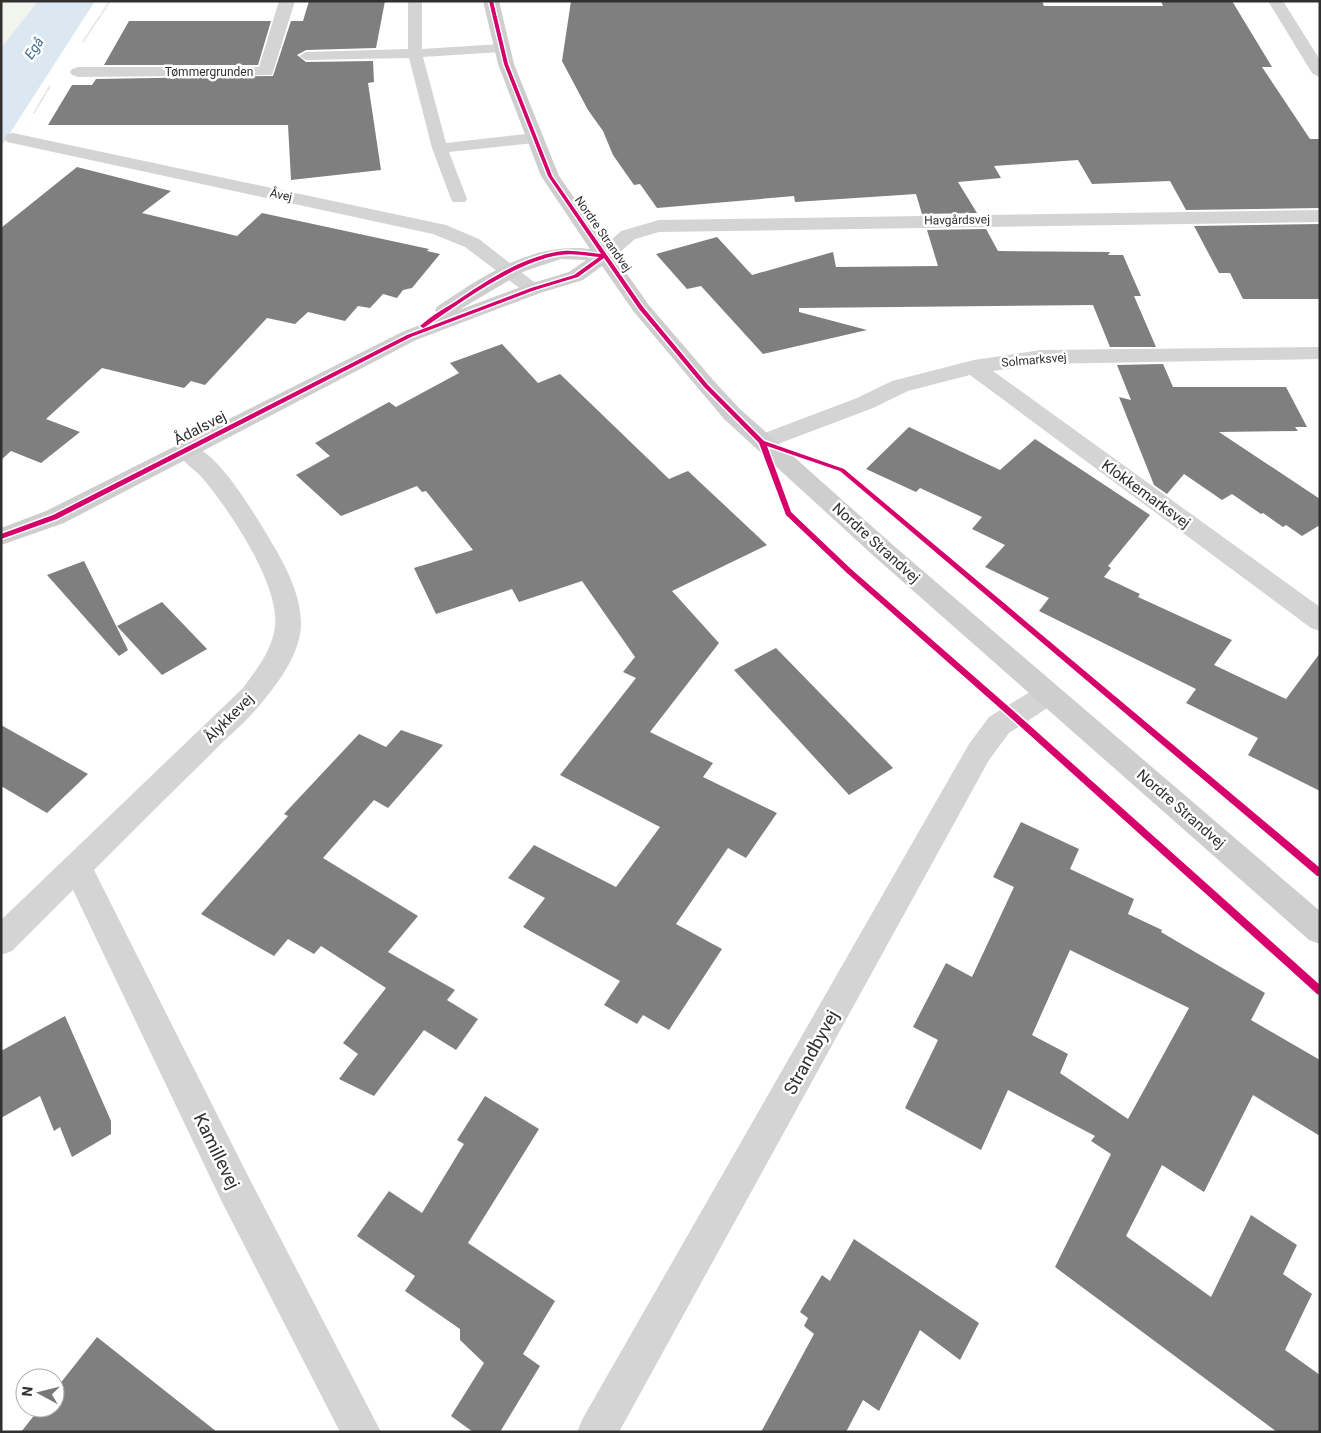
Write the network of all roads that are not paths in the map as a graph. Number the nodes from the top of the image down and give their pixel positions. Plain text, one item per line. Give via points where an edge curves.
1 (287, 1) edge
2 (415, 1) edge
3 (491, 1) edge
4 (1275, 1) edge
5 (501, 48) junction
6 (415, 52) junction
7 (306, 56) dead end
8 (78, 72) dead end
9 (1320, 73) edge
10 (13, 138) dead end
11 (534, 138) junction
12 (440, 148) junction
13 (459, 199) dead end
14 (1320, 216) edge
15 (604, 256) junction
16 (511, 272) junction
17 (533, 289) junction
18 (409, 336) junction
19 (1320, 353) edge
20 (974, 367) junction
21 (762, 442) junction
22 (187, 451) junction
23 (1, 538) edge
24 (1320, 621) edge
25 (1048, 694) junction
26 (78, 868) junction
27 (1320, 930) edge
28 (1, 941) edge
29 (361, 1432) edge
30 (597, 1432) edge

1 - 8 street, Tømmergrunden via 266,72
2 - 6 lane
3 - 5 street, Nordre Strandvej
4 - 9 street
5 - 6 lane
5 - 11 street, Nordre Strandvej
6 - 7 lane
6 - 12 lane
10 - 16 street, Åvej via 439,228 472,242
11 - 12 lane
11 - 15 street, Nordre Strandvej via 550,176
12 - 13 lane
14 - 15 street, Havgårdsvej via 659,226 625,235
15 - 16 street, Ådalsvej via 562,253 542,257
15 - 17 street, Ådalsvej via 576,276
15 - 21 street, Nordre Strandvej via 682,358
16 - 17 street, Åvej
16 - 18 street, Ådalsvej via 460,300
17 - 18 street, Ådalsvej
18 - 22 street, Ådalsvej
19 - 20 street, Solmarksvej via 1041,357
20 - 21 street, Solmarksvej via 900,386 865,403
20 - 24 street, Klokkemarksvej
21 - 25 street, Nordre Strandvej
22 - 23 street, Ådalsvej via 55,517
22 - 26 street, Ålykkevej via 210,472 239,510 278,580 289,624 284,645 253,695
25 - 27 street, Nordre Strandvej
25 - 30 street, Strandbyvej via 999,725 979,752
26 - 28 street, Ålykkevej
26 - 29 street, Kamillevej via 235,1189

